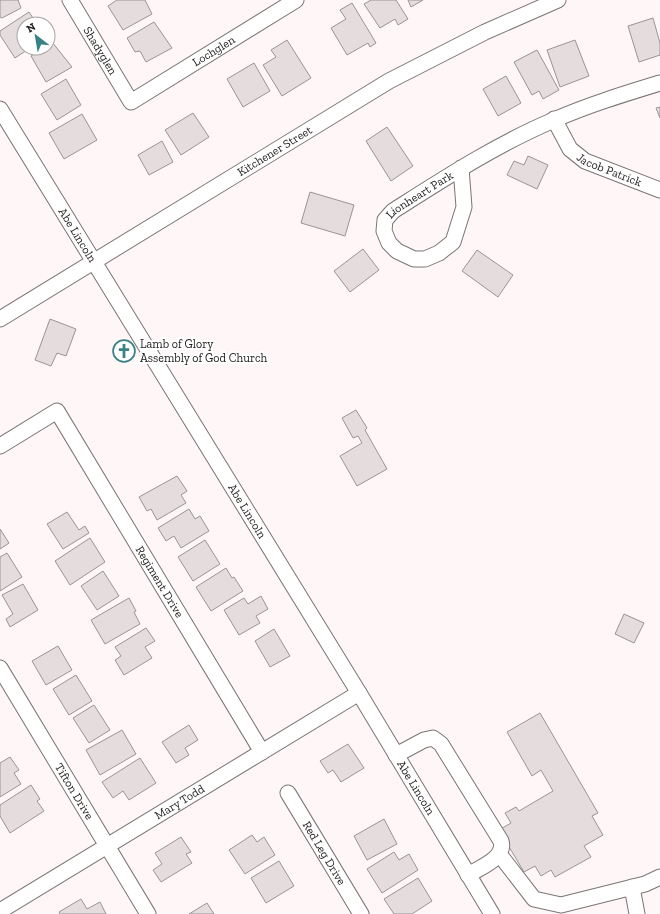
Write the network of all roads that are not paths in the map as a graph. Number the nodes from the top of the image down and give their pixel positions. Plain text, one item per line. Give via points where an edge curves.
1 (70, 0) edge
2 (558, 0) edge
3 (292, 1) edge
4 (660, 83) edge
5 (131, 102) joint
6 (0, 109) edge
7 (554, 120) junction
8 (461, 168) junction
9 (660, 190) edge
10 (94, 262) junction
11 (0, 319) edge
12 (0, 446) edge
13 (0, 668) edge
14 (359, 694) junction
15 (262, 752) junction
16 (396, 755) junction
17 (288, 793) dead end
18 (108, 847) junction
19 (500, 855) junction
20 (468, 875) junction
21 (660, 877) edge
22 (632, 887) junction
23 (562, 909) edge
24 (0, 911) edge
25 (148, 914) edge
26 (361, 914) edge
27 (492, 914) edge
28 (637, 914) edge

1 - 5 street, Shadyglen
2 - 10 street, Kitchener Street via 484,32 389,81
3 - 5 street, Lochglen
4 - 7 street, Lionheart Park
6 - 10 street, Abe Lincoln
7 - 8 street, Lionheart Park
7 - 9 street, Jacob Patrick via 570,149 585,161
8 - 8 street, Lionheart Park via 464,208 453,242 426,259 414,259 397,251 384,231 385,220 393,211
10 - 11 street, Kitchener Street
10 - 14 street, Abe Lincoln
12 - 15 street, Regiment Drive via 56,411
13 - 18 street, Tifton Drive
14 - 15 street, Mary Todd
14 - 16 street, Abe Lincoln
15 - 18 street, Mary Todd
16 - 19 street via 424,740 433,738 441,744 501,841 503,848
16 - 20 street, Abe Lincoln
17 - 26 street, Red Leg Drive
18 - 24 street, Mary Todd
18 - 25 street, Tifton Drive
19 - 20 street
19 - 23 street via 534,899
20 - 27 street, Abe Lincoln
21 - 22 street
22 - 23 street
22 - 28 street

